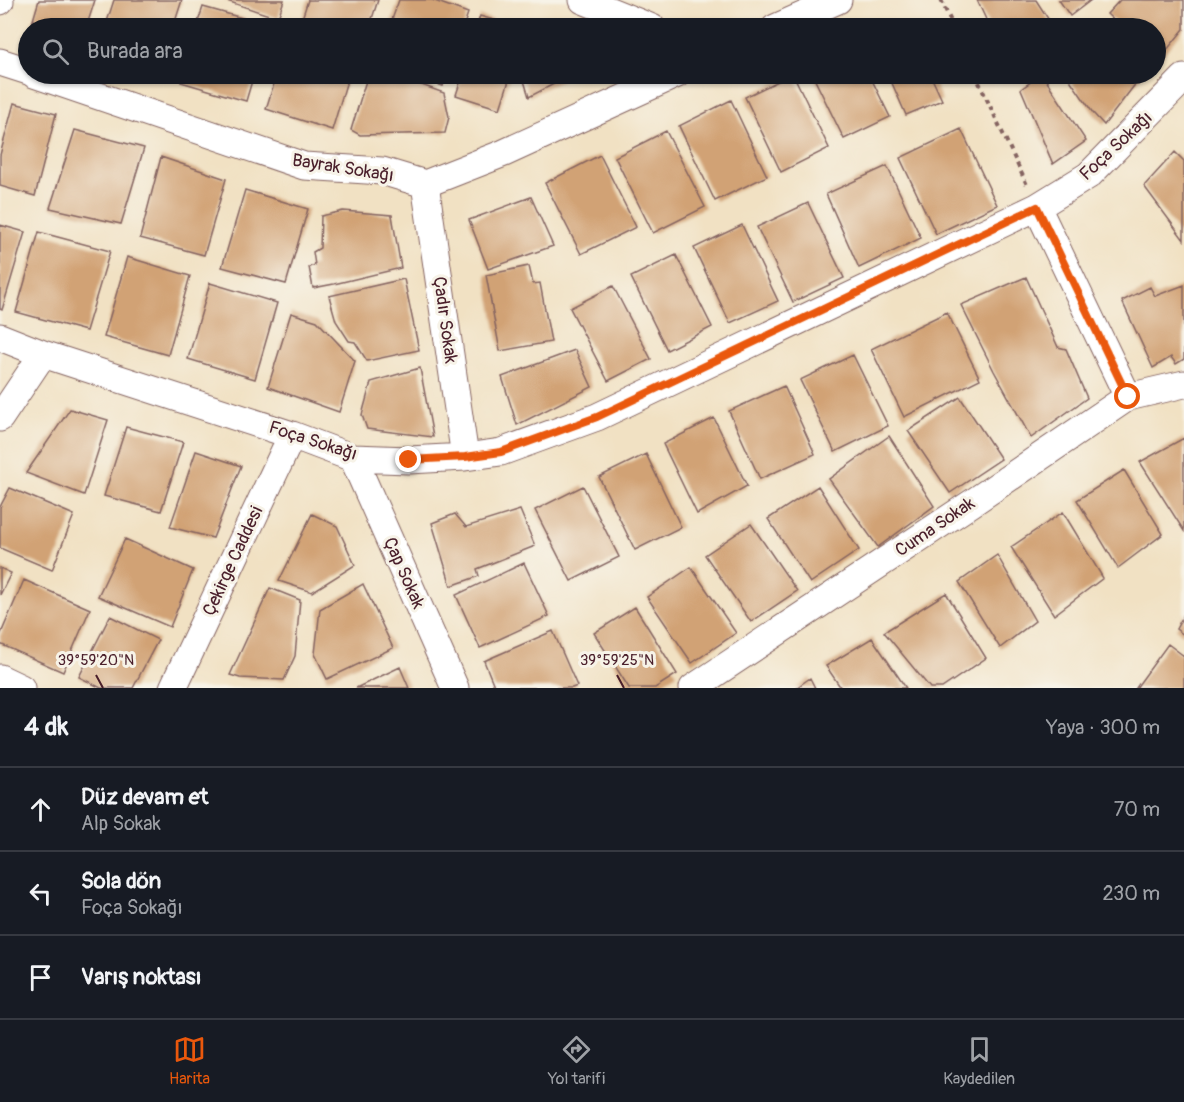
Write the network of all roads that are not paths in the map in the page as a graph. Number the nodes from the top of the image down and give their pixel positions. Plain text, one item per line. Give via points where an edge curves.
1 (582, 0) edge
2 (838, 0) edge
3 (627, 18) edge
4 (798, 18) edge
5 (0, 62) edge
6 (18, 68) edge
7 (1184, 78) edge
8 (63, 84) edge
9 (655, 84) edge
10 (425, 184) junction
11 (1037, 207) junction
12 (0, 337) edge
13 (43, 354) junction
14 (1184, 384) edge
15 (1128, 397) junction
16 (0, 418) edge
17 (292, 435) junction
18 (465, 457) junction
19 (352, 458) junction
20 (0, 678) edge
21 (21, 688) edge
22 (173, 688) edge
23 (455, 688) edge
24 (693, 688) edge

1 - 3 street
2 - 4 street
5 - 6 street
7 - 11 street, Foça Sokağı via 1089,175
8 - 10 street, Bayrak Sokağı via 304,166 382,171
9 - 10 street via 504,153
10 - 18 street, Çadır Sokak
11 - 15 street
11 - 18 street, Foça Sokağı via 597,417 501,452
12 - 13 street, Foça Sokağı
13 - 16 street
13 - 17 street, Foça Sokağı
14 - 15 street, Cuma Sokak
15 - 24 street, Cuma Sokak
17 - 19 street, Foça Sokağı
17 - 22 street, Çekirge Caddesi
18 - 19 street, Foça Sokağı
19 - 23 street, Çap Sokak
20 - 21 street

